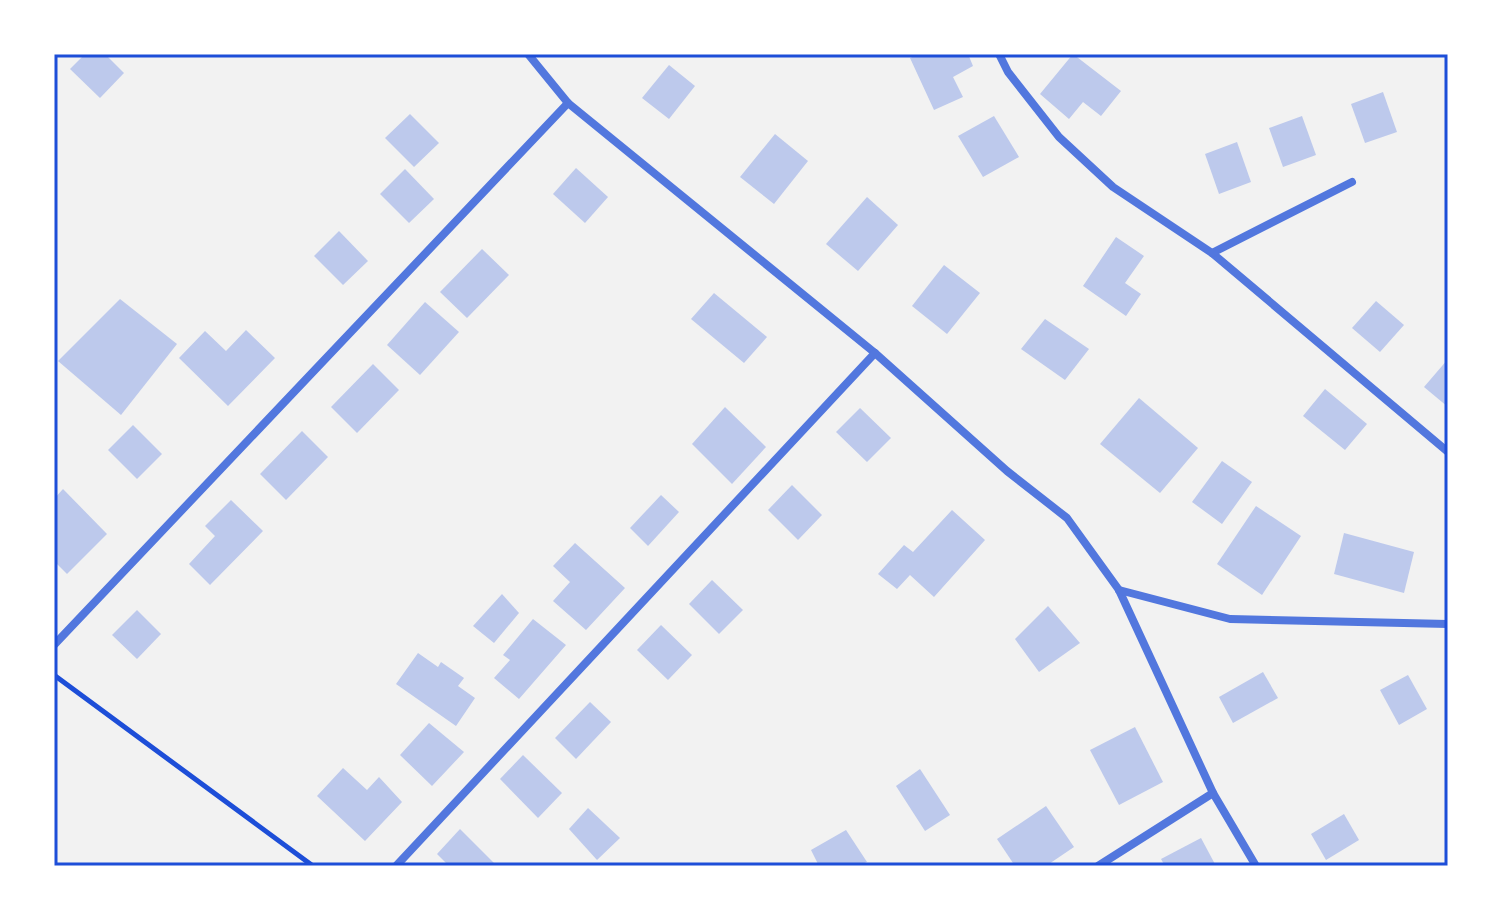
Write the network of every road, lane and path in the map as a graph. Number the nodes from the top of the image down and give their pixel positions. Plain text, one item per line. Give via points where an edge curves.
1 (528, 54) edge
2 (999, 54) edge
3 (568, 103) junction
4 (1352, 182) dead end
5 (1212, 253) junction
6 (875, 353) junction
7 (1448, 452) edge
8 (1119, 590) junction
9 (1448, 624) edge
10 (54, 645) edge
11 (54, 675) edge
12 (1213, 793) junction
13 (313, 866) edge
14 (396, 866) edge
15 (1098, 866) edge
16 (1256, 866) edge

1 - 3 street
2 - 5 street via 1070,147 1113,187
3 - 6 street
3 - 10 street
4 - 5 street
5 - 7 street
6 - 8 street via 1067,518
6 - 14 street
8 - 9 street via 1230,619
8 - 12 street
11 - 13 path
12 - 15 street
12 - 16 street

